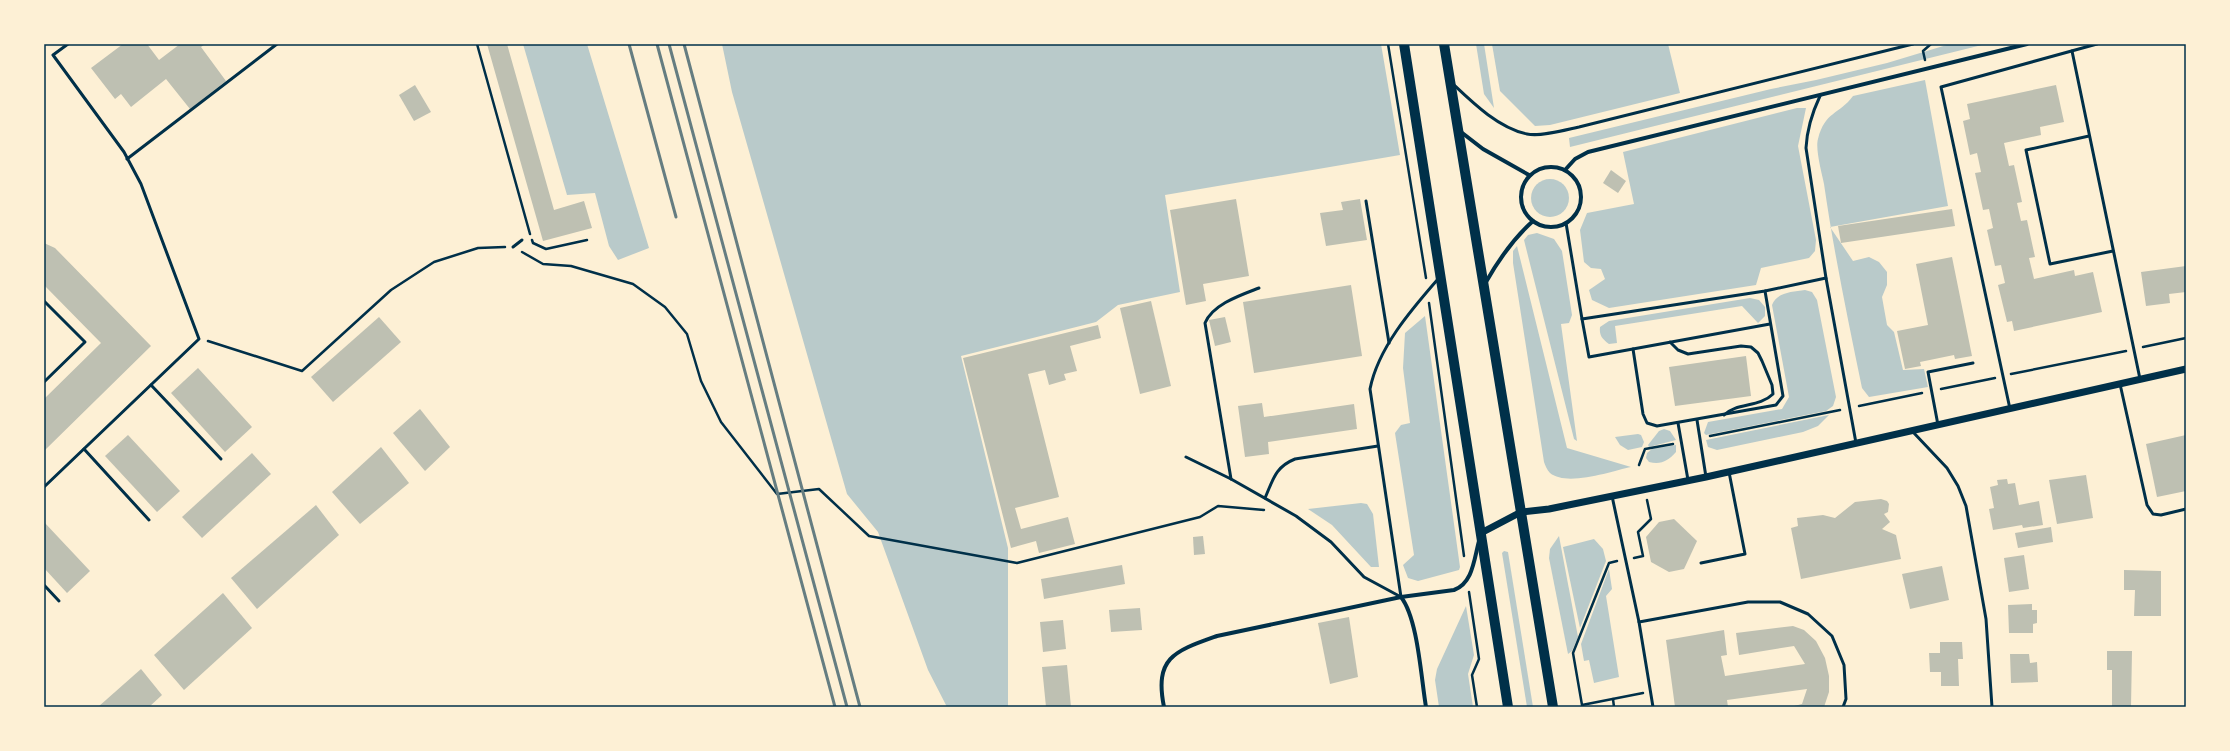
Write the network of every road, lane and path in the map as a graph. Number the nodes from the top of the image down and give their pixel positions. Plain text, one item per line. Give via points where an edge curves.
1 (68, 44) edge
2 (277, 44) edge
3 (477, 44) edge
4 (1388, 44) edge
5 (1404, 44) edge
6 (1444, 44) edge
7 (1914, 44) edge
8 (1931, 44) edge
9 (2027, 44) edge
10 (2097, 44) edge
11 (2072, 51) junction
12 (1928, 70) junction
13 (1450, 81) junction
14 (1820, 96) junction
15 (1458, 130) junction
16 (2090, 136) junction
17 (127, 159) junction
18 (1565, 170) junction
19 (1529, 175) junction
20 (1366, 202) dead end
21 (1533, 221) junction
22 (1566, 223) junction
23 (522, 240) dead end
24 (587, 240) dead end
25 (513, 246) junction
26 (2113, 251) junction
27 (1440, 275) junction
28 (1826, 278) junction
29 (1483, 286) junction
30 (1259, 288) dead end
31 (1428, 291) junction
32 (1765, 291) junction
33 (44, 301) edge
34 (1582, 319) junction
35 (1770, 324) junction
36 (2186, 338) edge
37 (199, 339) junction
38 (1670, 342) junction
39 (1389, 343) junction
40 (1633, 349) junction
41 (2134, 349) junction
42 (1973, 363) dead end
43 (2186, 369) edge
44 (2004, 376) junction
45 (2140, 379) junction
46 (44, 382) edge
47 (2120, 384) junction
48 (151, 385) junction
49 (1931, 391) junction
50 (1849, 408) junction
51 (2010, 409) junction
52 (1724, 415) junction
53 (1697, 420) junction
54 (1678, 423) junction
55 (1938, 425) junction
56 (1912, 431) junction
57 (1700, 438) junction
58 (1681, 442) junction
59 (1856, 443) junction
60 (1378, 446) junction
61 (84, 449) junction
62 (1186, 458) dead end
63 (221, 459) dead end
64 (1640, 465) dead end
65 (1729, 472) junction
66 (1706, 477) junction
67 (1231, 479) junction
68 (1688, 480) junction
69 (44, 487) edge
70 (1645, 490) junction
71 (1612, 496) junction
72 (1265, 498) junction
73 (2186, 509) edge
74 (1265, 510) dead end
75 (1521, 512) junction
76 (149, 520) dead end
77 (1481, 533) junction
78 (1464, 558) dead end
79 (1625, 560) junction
80 (1701, 563) dead end
81 (1468, 581) junction
82 (44, 585) edge
83 (1401, 597) junction
84 (59, 601) dead end
85 (1639, 622) junction
86 (1651, 692) junction
87 (1613, 699) junction
88 (1164, 707) edge
89 (1426, 707) edge
90 (1477, 707) edge
91 (1508, 707) edge
92 (1553, 707) edge
93 (1614, 707) edge
94 (1653, 707) edge
95 (1844, 707) edge
96 (1992, 707) edge

1 - 17 lane via 53,55
2 - 17 lane
3 - 24 path via 533,243 546,250
4 - 31 path
5 - 27 main road
6 - 13 main road
7 - 13 lane via 1566,130 1528,134 1500,122 1473,103
8 - 12 path via 1923,51
9 - 12 street
10 - 11 lane
11 - 16 lane
11 - 44 lane via 1941,87
12 - 14 street
13 - 15 main road
14 - 18 street via 1588,152 1575,159
14 - 28 lane via 1810,119 1806,148
15 - 19 street via 1483,149
15 - 29 main road
16 - 26 lane
16 - 26 lane via 2026,150 2050,264
17 - 37 lane via 141,184
18 - 19 street via 1546,167
18 - 22 street via 1578,183 1581,201 1573,218
19 - 21 street via 1524,182 1521,199 1527,215
20 - 39 lane
21 - 22 street via 1549,227
21 - 29 street via 1500,258
22 - 34 lane
23 - 25 lane
25 - 37 path via 478,248 434,262 391,290 302,371
25 - 74 path via 543,264 571,266 633,284 665,306 687,334 702,381 721,422 777,494 819,489 869,536 1017,563 1200,517 1218,506
26 - 41 lane
27 - 31 lane
27 - 77 main road
28 - 32 lane
28 - 50 lane
29 - 75 main road
30 - 67 lane via 1230,301 1208,317 1205,323
31 - 39 lane
31 - 78 path
32 - 34 lane
32 - 35 lane
33 - 46 lane via 85,342
34 - 40 lane via 1589,357
35 - 38 lane
35 - 52 lane via 1783,396 1776,405
36 - 41 path
37 - 48 lane
38 - 40 lane
38 - 52 lane via 1678,350 1688,354 1741,346 1751,347 1758,352 1772,385 1772,394 1767,400 1730,409
39 - 60 lane via 1377,362 1370,389
40 - 54 lane via 1643,414 1648,423 1657,426
41 - 44 path
41 - 45 lane
42 - 49 lane via 1928,372
43 - 45 street
44 - 49 path
44 - 51 lane
45 - 47 street
47 - 51 street
47 - 73 lane via 2147,505 2153,514 2161,515
48 - 61 lane
48 - 63 lane
49 - 50 path
49 - 55 lane
50 - 57 path
50 - 59 lane
51 - 55 street
52 - 53 lane
53 - 54 lane
53 - 57 lane
54 - 58 lane
55 - 56 street
56 - 59 street
56 - 96 lane via 1947,468 1966,506 1986,619
57 - 66 lane
58 - 64 path via 1645,449
58 - 68 lane
59 - 65 street
60 - 72 lane via 1295,458 1284,464 1277,472
60 - 83 lane
61 - 69 lane
61 - 76 lane
62 - 67 lane
65 - 66 street
65 - 80 lane via 1745,554
66 - 68 street
67 - 72 lane
68 - 70 street
70 - 71 street
70 - 79 path via 1650,519 1638,532 1643,556
71 - 75 street
71 - 79 lane
72 - 83 lane via 1326,537 1370,581
75 - 77 street
75 - 92 main road
77 - 81 street
77 - 91 main road
79 - 85 lane
79 - 87 path via 1609,563 1573,653 1582,704
81 - 83 street via 1454,590
81 - 90 path via 1480,658 1472,675
82 - 84 lane
83 - 88 street via 1217,636 1192,645 1175,655 1166,664 1161,675 1160,690
83 - 89 street via 1412,620
85 - 86 lane
85 - 95 lane via 1748,602 1780,602 1808,614 1832,636 1844,665
86 - 87 path
86 - 94 lane
87 - 93 path

